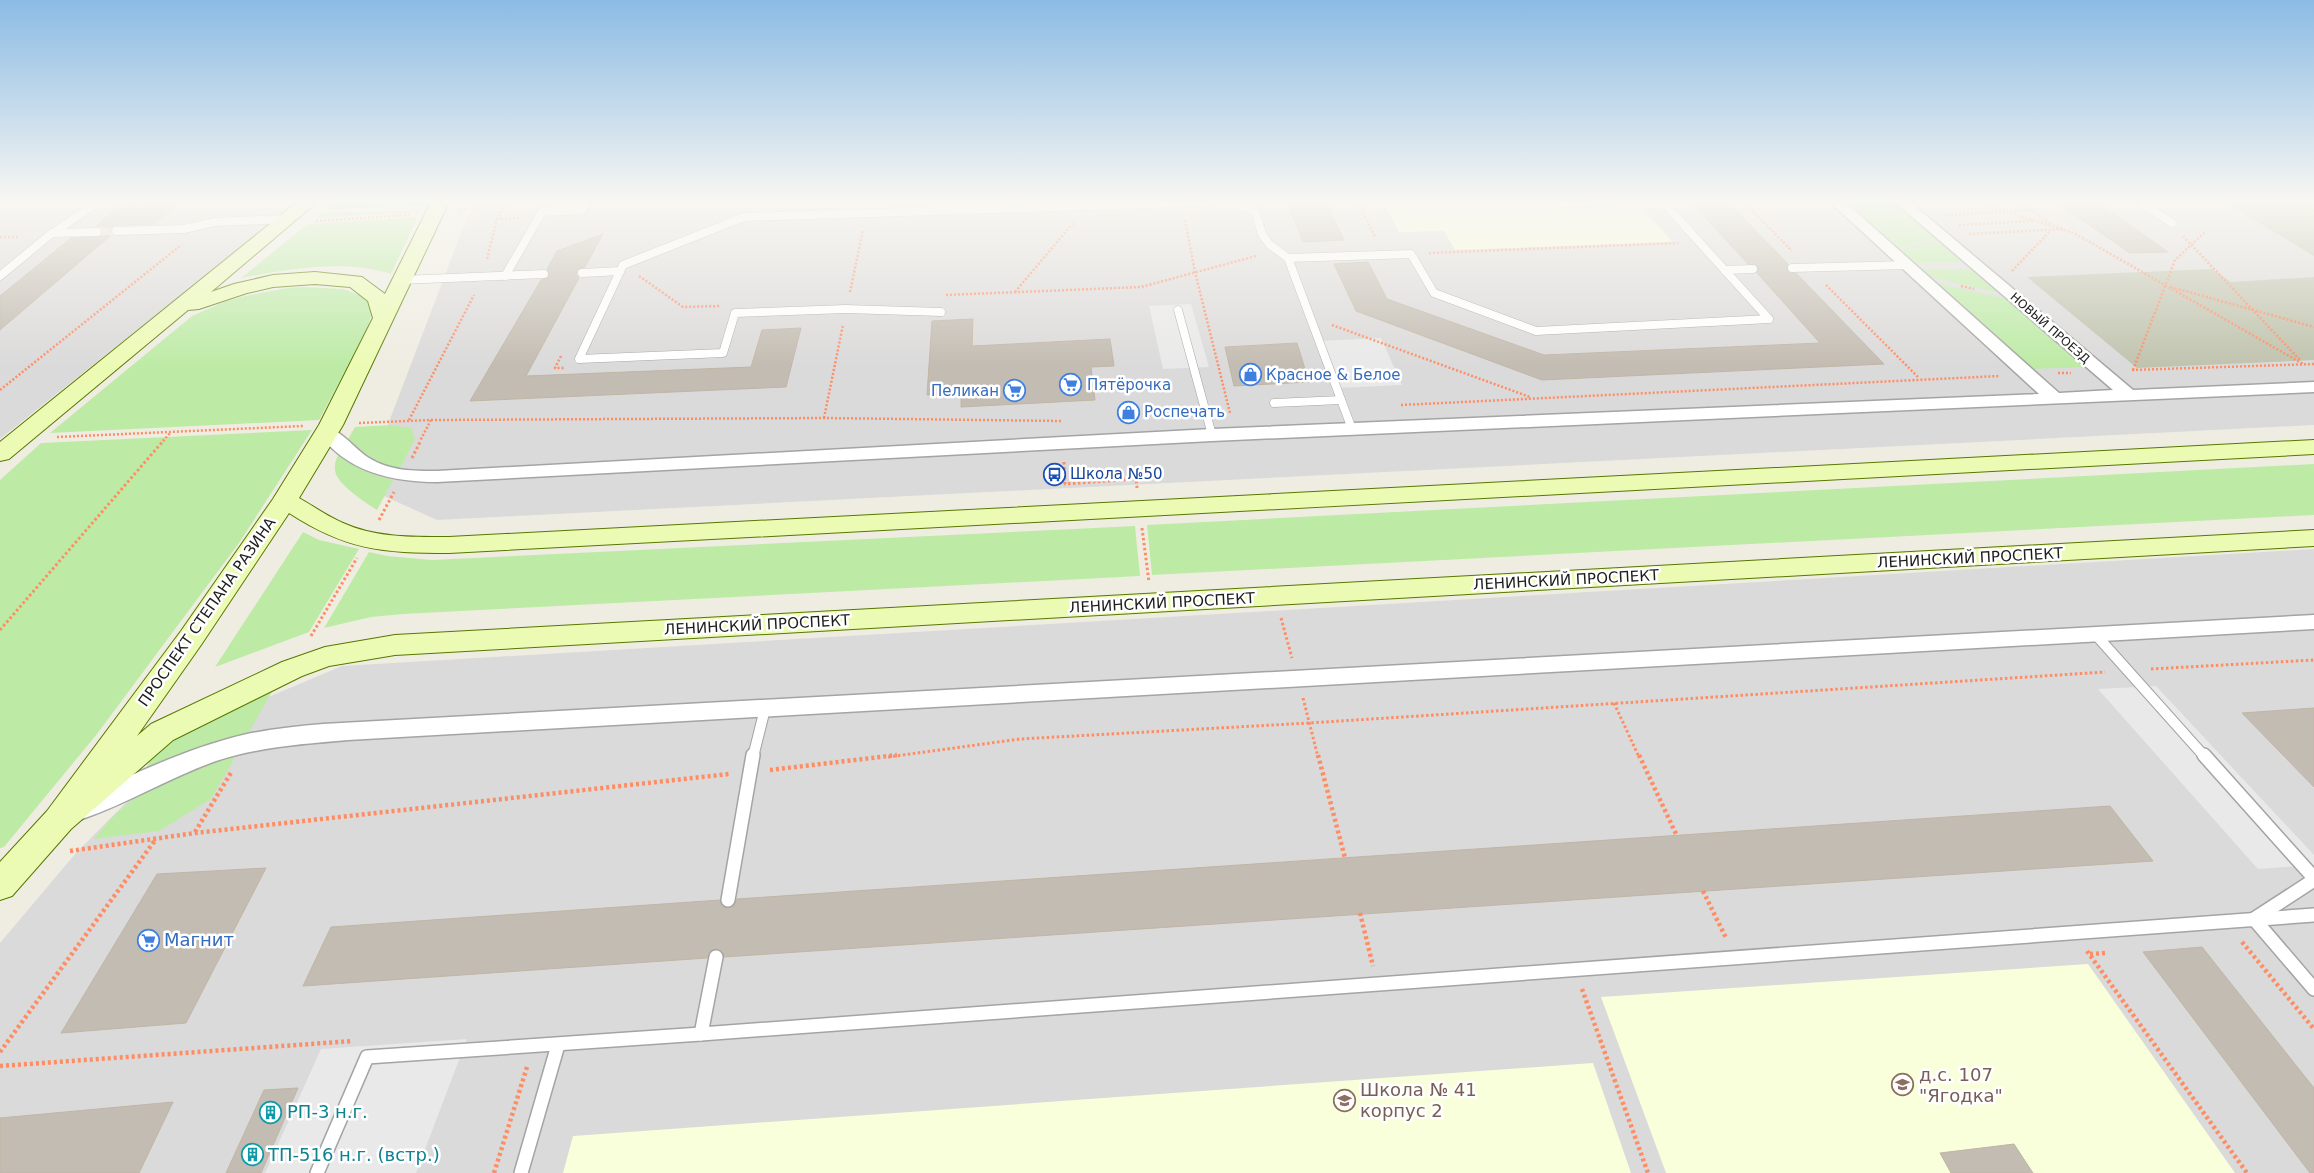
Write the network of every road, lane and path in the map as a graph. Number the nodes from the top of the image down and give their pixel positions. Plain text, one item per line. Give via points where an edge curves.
1 (23, 257) edge
2 (167, 257) edge
3 (240, 257) edge
4 (413, 257) edge
5 (488, 257) edge
6 (516, 257) edge
7 (644, 257) edge
8 (1045, 257) edge
9 (1192, 257) edge
10 (1252, 257) edge
11 (1327, 257) edge
12 (1413, 257) edge
13 (1712, 257) edge
14 (1797, 257) edge
15 (1898, 257) edge
16 (1966, 257) edge
17 (2025, 257) edge
18 (2116, 257) edge
19 (2179, 257) edge
20 (2202, 257) edge
21 (1288, 258) joint
22 (1907, 265) junction
23 (1792, 268) dead end
24 (1808, 268) junction
25 (1753, 269) dead end
26 (621, 270) junction
27 (1725, 270) junction
28 (2012, 271) dead end
29 (1195, 272) junction
30 (582, 273) dead end
31 (544, 274) dead end
32 (0, 276) edge
33 (505, 276) junction
34 (483, 277) junction
35 (401, 280) junction
36 (2166, 285) junction
37 (1015, 292) junction
38 (937, 296) dead end
39 (1178, 310) dead end
40 (2252, 310) junction
41 (941, 312) dead end
42 (741, 313) junction
43 (166, 317) junction
44 (383, 318) junction
45 (2314, 327) edge
46 (563, 351) dead end
47 (2304, 364) junction
48 (2314, 364) edge
49 (564, 368) dead end
50 (2134, 370) junction
51 (2101, 371) junction
52 (2028, 374) junction
53 (1920, 379) junction
54 (2314, 388) edge
55 (0, 390) edge
56 (2130, 395) junction
57 (1341, 400) junction
58 (2055, 400) junction
59 (1274, 403) dead end
60 (1394, 405) dead end
61 (1207, 415) junction
62 (431, 420) dead end
63 (409, 421) dead end
64 (1062, 421) junction
65 (1072, 421) dead end
66 (1352, 429) junction
67 (327, 432) junction
68 (170, 433) dead end
69 (1212, 435) junction
70 (1063, 443) junction
71 (2314, 448) edge
72 (0, 454) edge
73 (285, 500) junction
74 (1140, 509) junction
75 (2314, 538) edge
76 (1151, 603) junction
77 (1280, 616) dead end
78 (2314, 622) edge
79 (0, 630) edge
80 (2096, 636) junction
81 (2314, 660) edge
82 (2128, 670) junction
83 (1298, 679) junction
84 (1614, 703) junction
85 (765, 708) junction
86 (1309, 723) junction
87 (749, 772) junction
88 (59, 820) junction
89 (1677, 836) dead end
90 (156, 839) junction
91 (25, 858) junction
92 (1345, 858) dead end
93 (2314, 879) edge
94 (0, 886) edge
95 (1703, 892) dead end
96 (728, 900) dead end
97 (1360, 913) dead end
98 (2314, 915) edge
99 (2254, 919) junction
100 (2074, 932) junction
101 (2234, 943) dead end
102 (1729, 944) dead end
103 (2109, 953) dead end
104 (2090, 954) junction
105 (716, 958) dead end
106 (1374, 969) dead end
107 (1574, 969) junction
108 (2314, 989) edge
109 (2314, 1029) edge
110 (702, 1034) junction
111 (558, 1045) junction
112 (534, 1046) junction
113 (0, 1052) edge
114 (317, 1173) edge
115 (494, 1173) edge
116 (521, 1173) edge
117 (1648, 1173) edge
118 (2247, 1173) edge

1 - 32 lane
2 - 55 path
3 - 43 main road
4 - 35 main road, ПРОСПЕКТ СТЕПАНА РАЗИНА
5 - 34 path
6 - 33 lane
7 - 26 lane via 623,265
8 - 37 path
9 - 29 path
10 - 29 path
11 - 21 lane
12 - 27 lane via 1434,294 1536,331 1769,319
13 - 27 lane
14 - 24 path
15 - 22 street
16 - 51 street, НОВЫЙ ПРОЕЗД
17 - 28 path
18 - 36 path
19 - 36 path
20 - 40 path
21 - 57 lane
22 - 24 lane
22 - 52 street
23 - 24 lane
24 - 53 path
25 - 27 lane
26 - 30 lane
26 - 42 path via 628,268 683,307 744,304
26 - 42 lane via 579,359 723,353 735,313
29 - 37 path via 1141,287
29 - 61 path via 1230,413
31 - 33 lane
33 - 34 lane
34 - 35 lane
34 - 63 path
35 - 44 main road, ПРОСПЕКТ СТЕПАНА РАЗИНА
36 - 40 path
36 - 47 path
36 - 50 path
37 - 38 path
39 - 61 lane
40 - 45 path
40 - 47 path
41 - 42 lane via 846,309
43 - 44 main road via 205,299 241,288 273,281 314,278 355,281 378,298
43 - 72 main road
44 - 67 main road, ПРОСПЕКТ СТЕПАНА РАЗИНА
46 - 49 path via 555,368
47 - 48 path
47 - 50 path
50 - 51 path
51 - 52 path
51 - 56 street, НОВЫЙ ПРОЕЗД
52 - 53 path
52 - 58 street
53 - 60 path
54 - 56 street
56 - 58 street
57 - 59 lane
57 - 66 lane
58 - 66 street
61 - 69 lane
62 - 64 path via 824,418
64 - 65 path
64 - 70 path
66 - 69 street
67 - 70 street via 355,460 402,477
67 - 73 main road, ПРОСПЕКТ СТЕПАНА РАЗИНА
68 - 79 path
69 - 70 street
70 - 74 path via 1065,484 1136,479
71 - 74 main road
73 - 74 main road via 348,534 395,545 449,545
73 - 88 main road, ПРОСПЕКТ СТЕПАНА РАЗИНА via 191,638
74 - 76 path
75 - 76 main road, ЛЕНИНСКИЙ ПРОСПЕКТ
76 - 88 main road, ЛЕНИНСКИЙ ПРОСПЕКТ via 396,645 325,657 268,680 162,732
77 - 83 path
78 - 80 street
80 - 82 lane
80 - 83 street
81 - 82 path
82 - 84 path
82 - 93 lane
83 - 85 street
83 - 86 path
84 - 86 path
84 - 89 path
85 - 87 lane
85 - 88 street via 348,732 256,742 195,760
86 - 87 path via 1020,738
86 - 92 path
87 - 90 path
87 - 96 lane
88 - 91 main road, ПРОСПЕКТ СТЕПАНА РАЗИНА
90 - 91 path
90 - 113 path
91 - 94 main road, ПРОСПЕКТ СТЕПАНА РАЗИНА
93 - 99 lane
95 - 102 path
97 - 106 path
98 - 99 lane
99 - 100 lane
99 - 108 lane
100 - 104 path
100 - 107 lane
101 - 109 path via 2244,942
103 - 104 path
104 - 118 path
105 - 110 lane
107 - 110 lane
107 - 117 path
110 - 111 lane
111 - 112 lane
111 - 116 lane
112 - 114 lane via 367,1057
112 - 115 path

